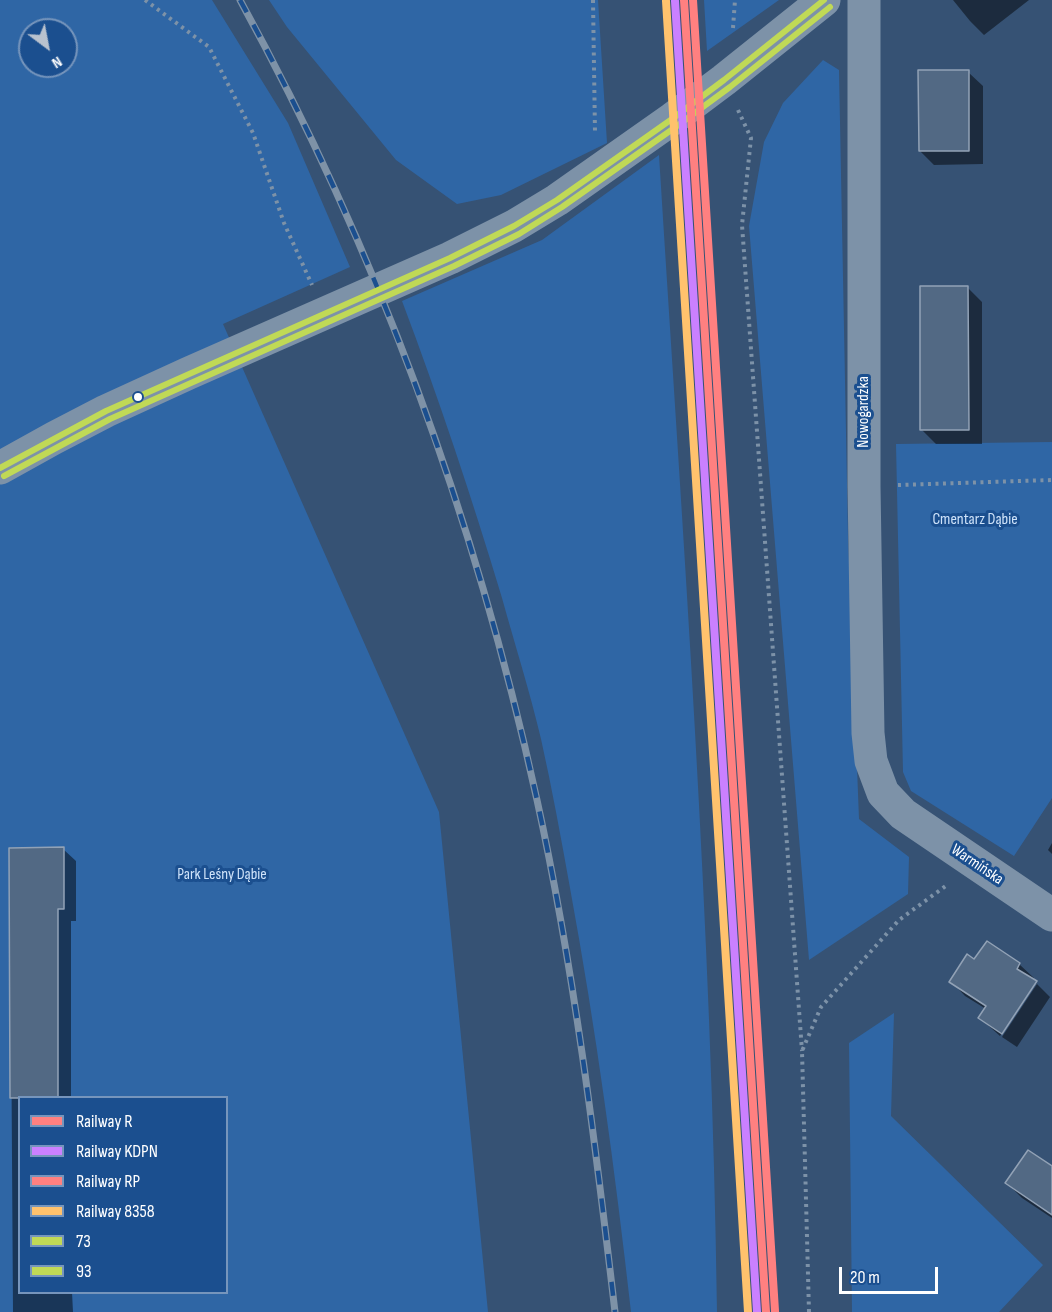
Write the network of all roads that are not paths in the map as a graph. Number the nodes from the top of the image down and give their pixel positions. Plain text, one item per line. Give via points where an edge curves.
1 (824, 0) edge
2 (864, 0) edge
3 (0, 468) edge
4 (903, 814) joint
5 (1052, 915) edge

1 - 3 street via 724,80 596,173 514,226 106,411
2 - 4 street, Nowogardzka via 868,733 871,761 883,793
4 - 5 street, Warmińska

